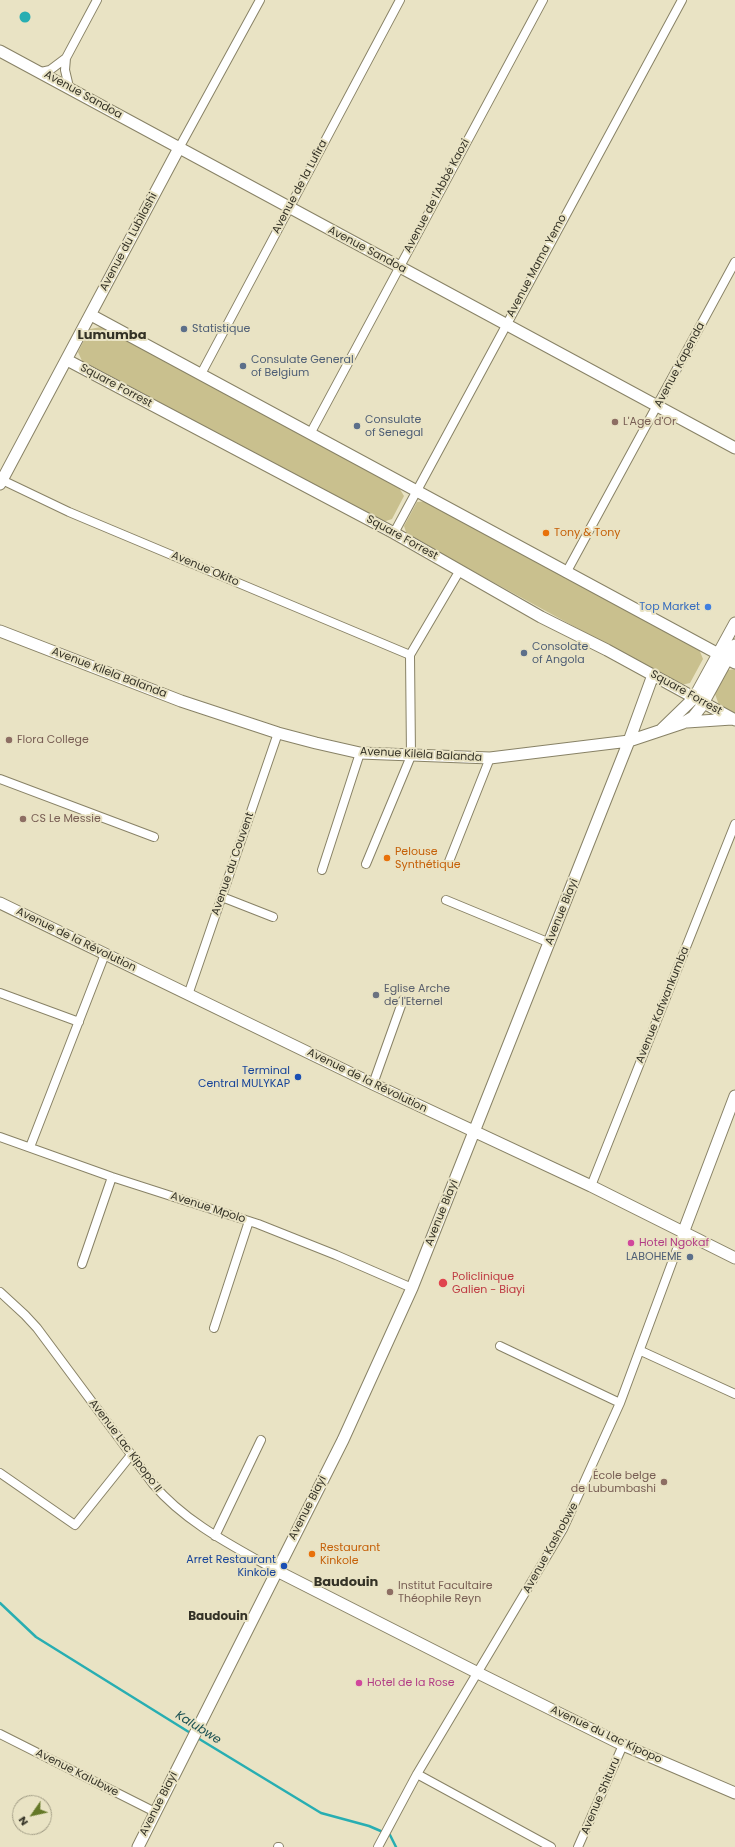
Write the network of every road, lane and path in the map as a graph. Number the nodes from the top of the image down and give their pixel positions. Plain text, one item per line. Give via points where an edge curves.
1 (97, 0) edge
2 (260, 0) edge
3 (400, 0) edge
4 (543, 0) edge
5 (682, 0) edge
6 (0, 51) edge
7 (66, 58) junction
8 (41, 72) junction
9 (69, 87) junction
10 (180, 148) junction
11 (289, 207) junction
12 (735, 262) edge
13 (398, 267) junction
14 (91, 315) junction
15 (506, 323) junction
16 (67, 360) junction
17 (201, 374) junction
18 (658, 406) junction
19 (310, 434) junction
20 (735, 448) edge
21 (1, 482) edge
22 (415, 491) junction
23 (394, 533) junction
24 (460, 570) junction
25 (566, 573) junction
26 (735, 622) edge
27 (0, 631) edge
28 (735, 645) edge
29 (410, 655) junction
30 (727, 658) edge
31 (653, 675) junction
32 (699, 700) junction
33 (735, 719) edge
34 (686, 722) junction
35 (660, 730) junction
36 (278, 733) junction
37 (629, 742) junction
38 (360, 753) junction
39 (411, 756) junction
40 (490, 758) junction
41 (0, 779) edge
42 (735, 824) edge
43 (154, 837) dead end
44 (366, 864) dead end
45 (448, 864) dead end
46 (322, 870) dead end
47 (222, 897) junction
48 (446, 900) dead end
49 (0, 903) edge
50 (273, 918) dead end
51 (550, 942) junction
52 (105, 954) junction
53 (0, 993) edge
54 (188, 995) junction
55 (403, 1000) dead end
56 (79, 1022) junction
57 (373, 1084) junction
58 (735, 1098) edge
59 (475, 1132) junction
60 (0, 1137) edge
61 (30, 1147) junction
62 (112, 1177) junction
63 (591, 1186) junction
64 (249, 1221) junction
65 (683, 1233) junction
66 (735, 1258) edge
67 (82, 1264) dead end
68 (412, 1288) junction
69 (0, 1292) edge
70 (214, 1328) dead end
71 (500, 1346) dead end
72 (641, 1350) junction
73 (735, 1394) edge
74 (620, 1403) junction
75 (261, 1440) dead end
76 (131, 1455) junction
77 (0, 1473) edge
78 (215, 1536) junction
79 (277, 1571) junction
80 (478, 1673) junction
81 (0, 1734) edge
82 (623, 1744) junction
83 (417, 1774) junction
84 (735, 1793) edge
85 (155, 1812) junction
86 (138, 1847) edge
87 (378, 1847) edge
88 (551, 1847) edge
89 (578, 1847) edge

1 - 7 street
2 - 10 street, Avenue du Lubilashi
3 - 11 street, Avenue de la Lufira
4 - 13 street, Avenue de l'Abbé Kaozi
5 - 15 street, Avenue Mama Yemo
6 - 8 street, Avenue Sandoa
7 - 8 street via 50,70
7 - 9 street via 65,70
8 - 9 street, Avenue Sandoa
9 - 10 street, Avenue Sandoa
10 - 11 street, Avenue Sandoa
10 - 14 street, Avenue du Lubilashi
11 - 13 street, Avenue Sandoa
11 - 17 street, Avenue de la Lufira
12 - 18 street, Avenue Kapenda
13 - 15 street, Avenue Sandoa
13 - 19 street, Avenue de l'Abbé Kaozi
14 - 16 street, Avenue du Lubilashi
14 - 17 street
15 - 18 street, Avenue Sandoa
15 - 22 street, Avenue Mama Yemo
16 - 21 street, Avenue du Lubilashi
16 - 23 street, Square Forrest
17 - 19 street
18 - 20 street, Avenue Sandoa
18 - 25 street, Avenue Kapenda
19 - 22 street
21 - 29 street, Avenue Okito
22 - 23 street, Avenue Mama Yemo
22 - 25 street
23 - 24 street, Square Forrest
24 - 29 street
24 - 31 street, Square Forrest via 541,617
25 - 30 street
26 - 30 street
27 - 36 street, Avenue Kilela Balanda via 181,701
28 - 30 street
29 - 39 street
30 - 32 street
31 - 32 street, Square Forrest
31 - 37 street, Avenue Biayi
32 - 33 street, Square Forrest
32 - 34 street, Avenue Kilela Balanda via 698,712
32 - 35 street
33 - 34 street
34 - 35 street, Avenue Kilela Balanda
35 - 37 street, Avenue Kilela Balanda
36 - 38 street, Avenue Kilela Balanda
36 - 47 street, Avenue du Couvent
37 - 40 street, Avenue Kilela Balanda
37 - 51 street, Avenue Biayi
38 - 39 street, Avenue Kilela Balanda
38 - 46 street
39 - 40 street, Avenue Kilela Balanda
39 - 44 street
40 - 45 street
41 - 43 street
42 - 63 street, Avenue Kafwankumba
47 - 50 street
47 - 54 street, Avenue du Couvent
48 - 51 street
49 - 52 street, Avenue de la Révolution
51 - 59 street, Avenue Biayi
52 - 54 street, Avenue de la Révolution
52 - 56 street
53 - 56 street
54 - 57 street, Avenue de la Révolution
55 - 57 street
56 - 61 street
57 - 59 street, Avenue de la Révolution
58 - 65 street, Avenue Kashobwe
59 - 63 street, Avenue de la Révolution
59 - 68 street, Avenue Biayi
60 - 61 street, Avenue Mpolo
61 - 62 street, Avenue Mpolo
62 - 64 street, Avenue Mpolo
62 - 67 street
63 - 65 street, Avenue de la Révolution
64 - 68 street, Avenue Mpolo
64 - 70 street
65 - 66 street, Avenue de la Révolution
65 - 72 street, Avenue Kashobwe
68 - 79 street, Avenue Biayi via 343,1440
69 - 76 street, Avenue Lac Kipopo II via 36,1328
71 - 74 street
72 - 73 street
72 - 74 street, Avenue Kashobwe
74 - 80 street, Avenue Kashobwe via 563,1529
75 - 78 street
76 - 77 street via 75,1524
76 - 78 street, Avenue Lac Kipopo II via 169,1502
78 - 79 street, Avenue Lac Kipopo II
79 - 80 street, Avenue du Lac Kipopo
79 - 85 street, Avenue Biayi
80 - 82 street, Avenue du Lac Kipopo
80 - 83 street, Avenue Kashobwe
81 - 85 street, Avenue Kalubwe
82 - 84 street, Avenue du Lac Kipopo
82 - 89 street, Avenue Shituru
83 - 87 street, Avenue Kashobwe
83 - 88 street
85 - 86 street, Avenue Biayi

